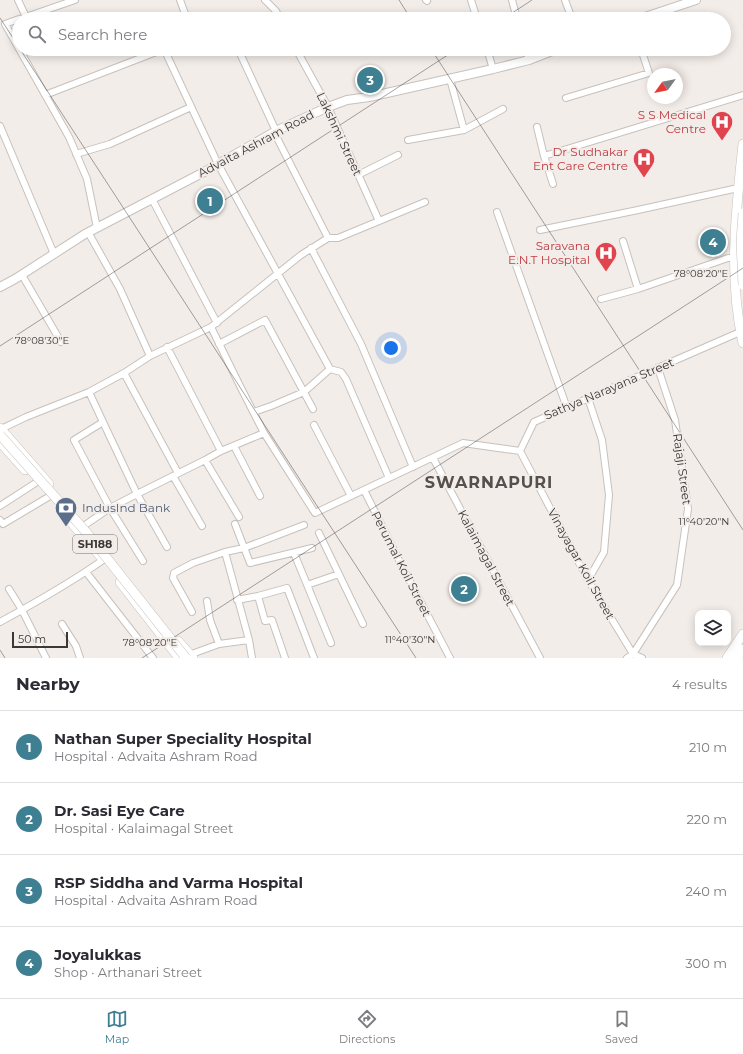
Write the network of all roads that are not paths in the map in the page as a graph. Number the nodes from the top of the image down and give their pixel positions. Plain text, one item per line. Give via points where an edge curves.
1 (18, 0) edge
2 (75, 0) edge
3 (180, 0) edge
4 (265, 0) edge
5 (471, 0) edge
6 (512, 0) edge
7 (565, 0) edge
8 (696, 0) edge
9 (21, 12) edge
10 (40, 12) edge
11 (184, 12) edge
12 (276, 12) edge
13 (475, 12) edge
14 (515, 12) edge
15 (569, 12) edge
16 (660, 12) edge
17 (12, 22) edge
18 (12, 36) edge
19 (23, 56) edge
20 (146, 56) edge
21 (167, 56) edge
22 (241, 56) edge
23 (300, 56) edge
24 (488, 56) edge
25 (528, 56) edge
26 (539, 56) edge
27 (643, 56) edge
28 (529, 60) junction
29 (493, 69) junction
30 (450, 79) junction
31 (45, 95) junction
32 (743, 95) edge
33 (566, 98) dead end
34 (191, 107) junction
35 (328, 107) junction
36 (503, 109) dead end
37 (0, 126) edge
38 (537, 127) dead end
39 (464, 130) junction
40 (275, 131) junction
41 (408, 140) dead end
42 (743, 144) edge
43 (76, 154) junction
44 (398, 155) dead end
45 (544, 156) junction
46 (218, 164) junction
47 (358, 175) junction
48 (553, 184) dead end
49 (738, 188) junction
50 (152, 199) junction
51 (425, 202) dead end
52 (497, 212) dead end
53 (743, 212) edge
54 (379, 221) junction
55 (97, 228) junction
56 (540, 230) dead end
57 (88, 232) junction
58 (328, 238) junction
59 (623, 241) dead end
60 (311, 248) junction
61 (739, 248) edge
62 (54, 254) junction
63 (738, 259) edge
64 (278, 274) junction
65 (22, 275) junction
66 (743, 285) edge
67 (0, 287) edge
68 (638, 289) junction
69 (601, 299) dead end
70 (214, 325) junction
71 (740, 332) junction
72 (61, 342) dead end
73 (743, 343) edge
74 (219, 344) junction
75 (167, 347) junction
76 (150, 356) junction
77 (658, 368) junction
78 (330, 369) junction
79 (124, 373) junction
80 (89, 392) junction
81 (304, 392) junction
82 (588, 398) junction
83 (567, 408) junction
84 (313, 409) dead end
85 (254, 412) junction
86 (103, 422) junction
87 (314, 425) dead end
88 (0, 430) edge
89 (264, 433) junction
90 (0, 442) edge
91 (234, 446) junction
92 (221, 451) junction
93 (520, 451) junction
94 (433, 458) junction
95 (205, 460) junction
96 (413, 467) junction
97 (175, 474) junction
98 (389, 478) junction
99 (37, 482) junction
100 (364, 490) junction
101 (137, 494) junction
102 (50, 496) junction
103 (260, 496) dead end
104 (351, 496) junction
105 (0, 506) edge
106 (110, 508) junction
107 (239, 517) dead end
108 (0, 520) edge
109 (235, 524) dead end
110 (85, 525) junction
111 (304, 525) dead end
112 (202, 526) dead end
113 (319, 533) dead end
114 (168, 547) dead end
115 (244, 548) junction
116 (312, 548) dead end
117 (225, 552) junction
118 (294, 553) junction
119 (103, 560) junction
120 (143, 561) dead end
121 (86, 572) junction
122 (339, 574) junction
123 (588, 580) junction
124 (308, 585) junction
125 (9, 589) dead end
126 (258, 596) junction
127 (237, 600) junction
128 (207, 601) dead end
129 (22, 610) junction
130 (192, 612) dead end
131 (0, 622) edge
132 (62, 624) dead end
133 (363, 624) dead end
134 (743, 634) edge
135 (743, 638) edge
136 (249, 640) junction
137 (331, 643) dead end
138 (219, 644) junction
139 (743, 649) edge
140 (633, 654) junction
141 (184, 656) edge
142 (46, 658) edge
143 (80, 658) edge
144 (153, 658) edge
145 (252, 658) edge
146 (285, 658) edge
147 (314, 658) edge
148 (450, 658) edge
149 (540, 658) edge
150 (626, 658) edge
151 (642, 658) edge
152 (727, 658) edge
153 (730, 658) edge
154 (737, 658) edge

1 - 9 street
2 - 10 street
3 - 11 street
4 - 12 street
5 - 13 street
6 - 14 street
7 - 15 street
8 - 16 street
17 - 18 street via 5,24
19 - 31 street
20 - 31 street
21 - 34 street
22 - 40 street
23 - 35 street, Lakshmi Street
24 - 29 street
25 - 28 street
26 - 28 street, Advaita Ashram Road
27 - 33 street via 649,73
28 - 29 street, Advaita Ashram Road
29 - 30 street, Advaita Ashram Road
30 - 35 street, Advaita Ashram Road via 347,100
30 - 39 street
31 - 43 street
32 - 45 street
34 - 43 street via 110,144
34 - 46 street
35 - 40 street, Advaita Ashram Road
35 - 47 street, Lakshmi Street
36 - 39 street
37 - 62 street
38 - 45 street
39 - 41 street
40 - 46 street, Advaita Ashram Road
40 - 58 street
42 - 49 main road
43 - 55 street via 87,179
44 - 47 street
45 - 48 street
46 - 50 street, Advaita Ashram Road
46 - 64 street
47 - 54 street, Lakshmi Street
49 - 56 street
49 - 61 main road
50 - 55 street, Advaita Ashram Road
50 - 70 street
51 - 54 street
52 - 83 street
53 - 66 main road, bridge
54 - 58 street via 338,238
55 - 57 street, Advaita Ashram Road
57 - 62 street, Advaita Ashram Road
57 - 76 street via 120,289
58 - 60 street
59 - 68 street
60 - 64 street
60 - 96 street via 361,344
61 - 63 main road
62 - 65 street, Advaita Ashram Road
63 - 68 street via 728,258
63 - 71 main road via 735,298
64 - 70 street
64 - 78 street
65 - 67 street, Advaita Ashram Road
65 - 72 street
68 - 69 street
70 - 74 street
70 - 75 street
71 - 73 main road
71 - 77 street, Sathya Narayana Street
74 - 81 street via 265,320
74 - 85 street
75 - 76 street
75 - 92 street
76 - 79 street
77 - 82 street, Sathya Narayana Street
77 - 140 street, Rajaji Street via 675,420 688,509 677,585
78 - 81 street
78 - 98 street via 341,372 346,379
79 - 80 street
79 - 97 street
80 - 86 street
80 - 88 street
81 - 84 street
81 - 85 street
82 - 83 street, Sathya Narayana Street
82 - 123 street via 602,440 610,495 604,552
83 - 93 street, Sathya Narayana Street via 534,422
85 - 89 street
86 - 101 street
86 - 106 street via 74,440
87 - 104 street
88 - 110 main road
88 - 141 main road, SH188, bridge
89 - 91 street
89 - 104 street via 315,513
90 - 99 main road
91 - 92 street
91 - 103 street
92 - 95 street
93 - 94 street via 463,443
93 - 123 street, Vinayagar Koil Street
94 - 96 street
94 - 149 street, Kalaimagal Street
95 - 97 street
95 - 107 street
96 - 98 street
97 - 101 street
97 - 112 street
98 - 100 street
99 - 102 main road
99 - 105 street
100 - 104 street
100 - 148 street, Perumal Koil Street
101 - 106 street
101 - 114 street
102 - 108 street via 3,524
102 - 119 main road
106 - 110 street
106 - 120 street
109 - 115 street
110 - 141 main road
111 - 115 street
113 - 122 street
115 - 117 street
115 - 118 street via 250,563
116 - 118 street
117 - 127 street
117 - 130 street via 193,563 174,573 173,578
118 - 124 street
119 - 121 street
119 - 141 main road
121 - 129 street
121 - 144 street
122 - 124 street
122 - 133 street
123 - 140 street, Vinayagar Koil Street
124 - 137 street
125 - 129 street
126 - 127 street
126 - 146 street via 265,621 272,620
126 - 147 street via 286,588
127 - 136 street
128 - 138 street via 210,620
129 - 131 street
129 - 142 street
132 - 143 street via 76,646
134 - 152 main road
135 - 153 main road
136 - 138 street
136 - 145 street
138 - 141 street
139 - 154 main road
140 - 150 street
140 - 151 street

